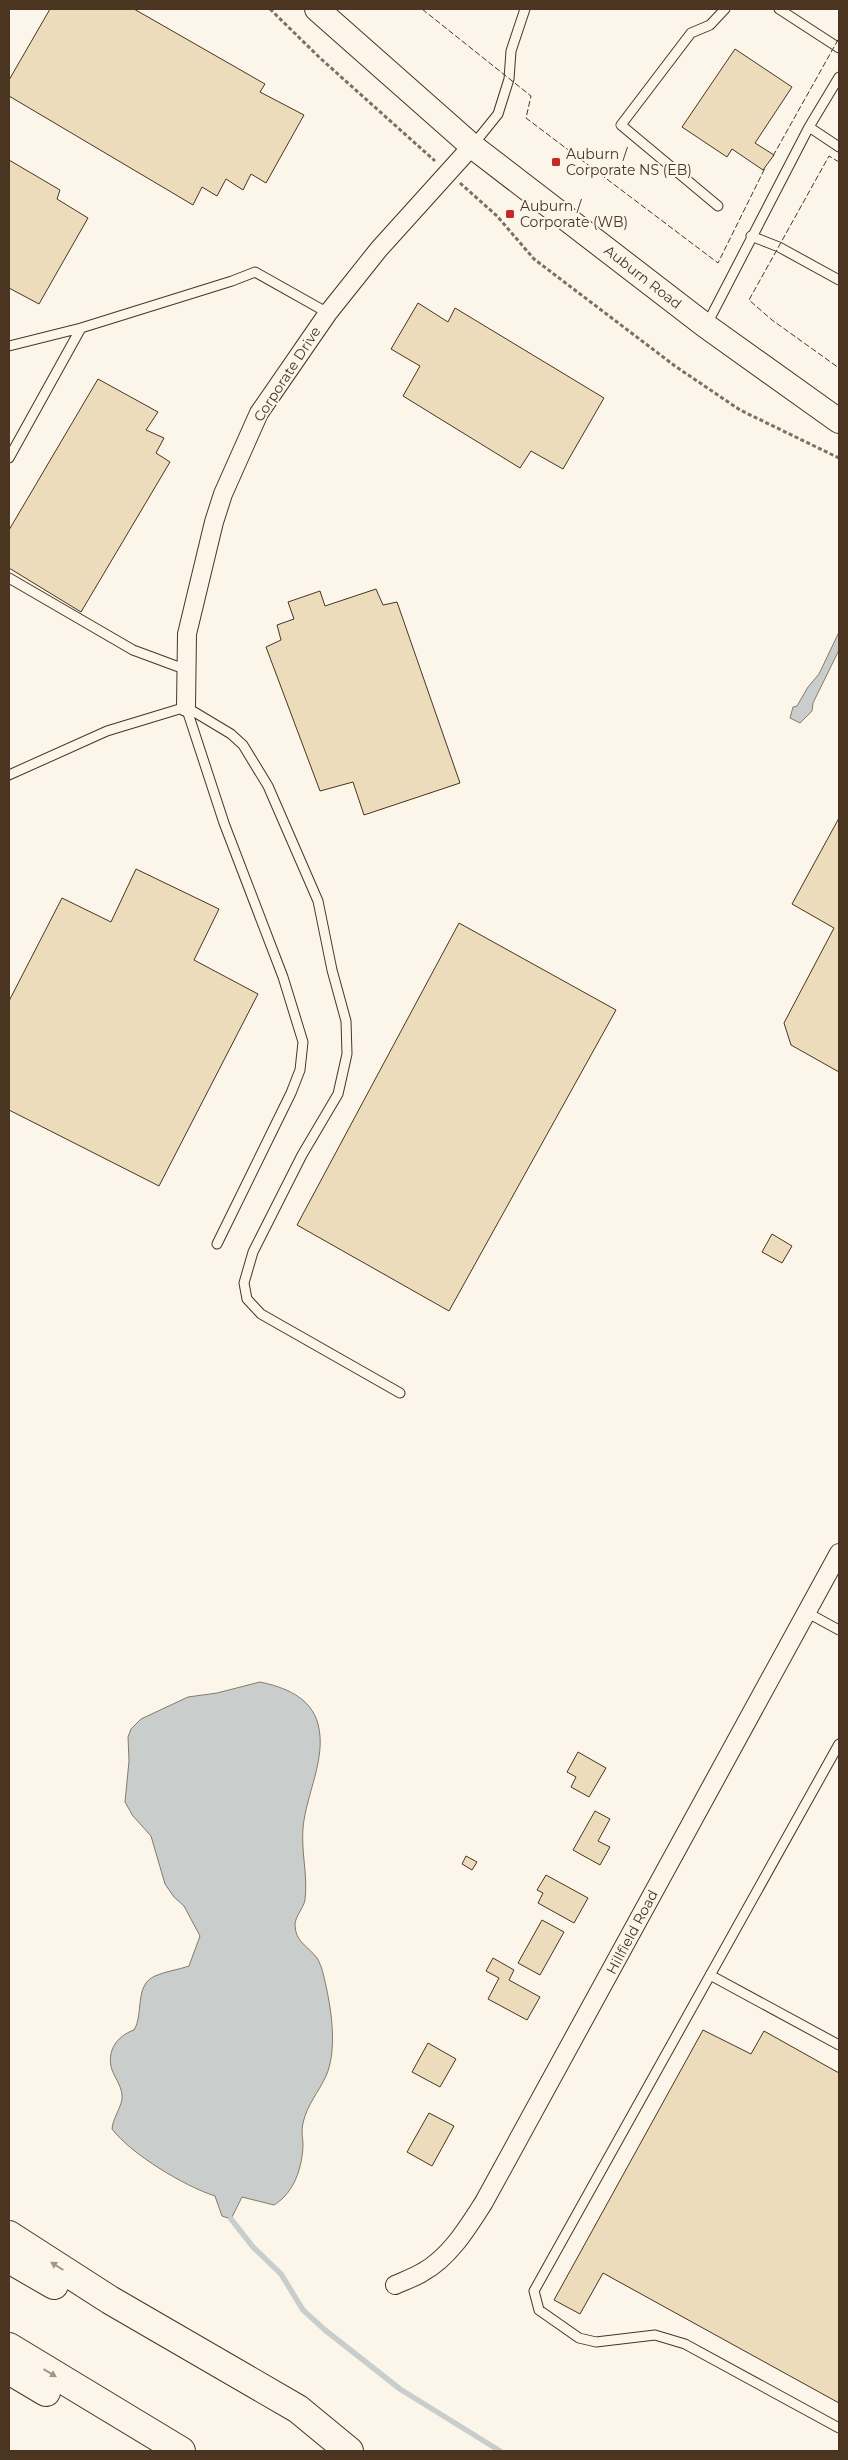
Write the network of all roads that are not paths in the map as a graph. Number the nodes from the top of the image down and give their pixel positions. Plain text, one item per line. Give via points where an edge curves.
1 (317, 9) edge
2 (525, 9) edge
3 (725, 9) edge
4 (779, 9) edge
5 (839, 48) edge
6 (839, 78) edge
7 (809, 127) junction
8 (472, 146) junction
9 (839, 148) edge
10 (718, 206) dead end
11 (751, 236) junction
12 (839, 280) edge
13 (328, 313) junction
14 (706, 326) junction
15 (81, 328) junction
16 (9, 346) edge
17 (839, 420) edge
18 (9, 458) edge
19 (9, 578) edge
20 (187, 670) junction
21 (186, 707) junction
22 (9, 775) edge
23 (217, 1244) dead end
24 (400, 1393) dead end
25 (839, 1553) edge
26 (806, 1612) junction
27 (839, 1630) edge
28 (839, 1744) edge
29 (710, 1975) junction
30 (839, 2045) edge
31 (9, 2235) edge
32 (9, 2259) edge
33 (395, 2285) dead end
34 (9, 2347) edge
35 (9, 2370) edge
36 (839, 2428) edge
37 (164, 2451) edge
38 (180, 2451) edge
39 (344, 2451) edge
40 (349, 2451) edge

1 - 8 main road, Auburn Road
2 - 8 lane via 511,51 509,79 498,114
3 - 10 lane via 710,25 691,33 621,125
4 - 5 lane
6 - 7 lane
7 - 9 lane
7 - 11 lane
8 - 13 street, Corporate Drive via 379,249
8 - 14 main road, Auburn Road
11 - 12 lane via 779,247
11 - 14 lane
13 - 15 lane via 255,272
13 - 20 street, Corporate Drive via 259,413 223,494 187,634
14 - 17 main road, Auburn Road
15 - 16 lane
15 - 18 lane
19 - 20 lane via 133,650
20 - 21 street, Corporate Drive
21 - 22 lane via 107,731
21 - 23 lane via 224,823 283,977 303,1042 300,1070 291,1093
21 - 24 lane via 231,734 243,746 268,786 318,902 346,1021 348,1054 338,1094 253,1252 244,1283 246,1299 262,1314
25 - 26 street, Hillfield Road
26 - 27 lane
26 - 33 street, Hillfield Road via 484,2202 468,2228 437,2262 424,2272
28 - 29 lane
29 - 30 lane
29 - 36 lane via 534,2291 539,2310 579,2338 596,2342 655,2335 685,2344
40 -> 31 highway via 298,2409 110,2300
32 - 39 highway
34 -> 38 highway
35 - 37 highway via 103,2425

